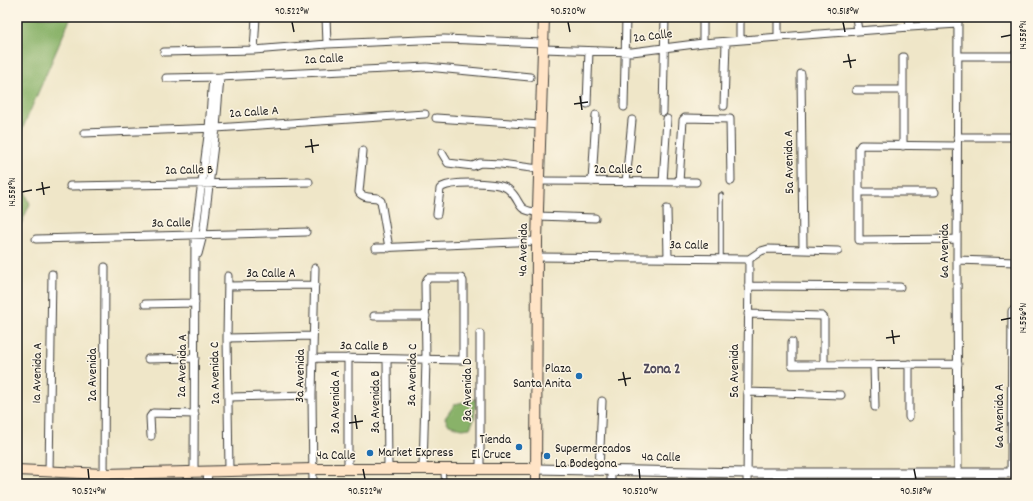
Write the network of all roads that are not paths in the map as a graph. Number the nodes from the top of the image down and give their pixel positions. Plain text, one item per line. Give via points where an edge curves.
1 (256, 17) edge
2 (326, 17) edge
3 (544, 17) edge
4 (626, 17) edge
5 (665, 17) edge
6 (703, 17) edge
7 (740, 17) edge
8 (778, 17) edge
9 (856, 17) edge
10 (909, 17) edge
11 (958, 21) edge
12 (910, 27) junction
13 (858, 31) junction
14 (778, 37) junction
15 (740, 40) junction
16 (726, 42) junction
17 (703, 43) junction
18 (327, 44) junction
19 (543, 46) junction
20 (665, 47) junction
21 (254, 50) junction
22 (589, 51) junction
23 (164, 52) dead end
24 (625, 52) junction
25 (958, 56) junction
26 (1016, 56) edge
27 (903, 57) dead end
28 (801, 74) dead end
29 (530, 76) dead end
30 (217, 77) junction
31 (166, 78) dead end
32 (856, 90) dead end
33 (903, 90) junction
34 (587, 104) dead end
35 (724, 106) dead end
36 (624, 107) dead end
37 (663, 112) dead end
38 (425, 114) dead end
39 (596, 114) dead end
40 (436, 118) dead end
41 (667, 119) dead end
42 (632, 120) dead end
43 (541, 125) junction
44 (212, 128) junction
45 (84, 133) dead end
46 (957, 137) junction
47 (1016, 137) edge
48 (903, 146) junction
49 (957, 146) junction
50 (364, 151) dead end
51 (442, 153) dead end
52 (539, 169) junction
53 (539, 181) junction
54 (731, 181) dead end
55 (309, 182) dead end
56 (592, 182) junction
57 (626, 182) junction
58 (663, 182) junction
59 (679, 182) junction
60 (696, 182) dead end
61 (206, 183) junction
62 (70, 186) dead end
63 (859, 192) junction
64 (935, 192) dead end
65 (721, 195) dead end
66 (667, 209) dead end
67 (437, 214) dead end
68 (538, 214) junction
69 (595, 218) dead end
70 (306, 232) dead end
71 (199, 235) junction
72 (36, 239) dead end
73 (957, 240) junction
74 (537, 241) junction
75 (376, 248) dead end
76 (389, 248) junction
77 (803, 250) junction
78 (838, 251) dead end
79 (537, 257) junction
80 (668, 258) junction
81 (721, 258) junction
82 (749, 259) junction
83 (957, 260) junction
84 (1016, 262) edge
85 (105, 267) dead end
86 (315, 268) dead end
87 (52, 274) dead end
88 (228, 276) dead end
89 (426, 280) joint
90 (228, 286) junction
91 (315, 286) junction
92 (748, 286) junction
93 (900, 287) dead end
94 (145, 304) dead end
95 (196, 304) junction
96 (1012, 311) dead end
97 (748, 314) junction
98 (374, 316) dead end
99 (426, 316) junction
100 (1014, 333) edge
101 (480, 334) dead end
102 (313, 336) junction
103 (227, 338) junction
104 (792, 342) dead end
105 (195, 358) junction
106 (313, 358) junction
107 (348, 358) junction
108 (148, 359) dead end
109 (387, 359) junction
110 (426, 360) junction
111 (462, 360) joint
112 (824, 364) junction
113 (874, 364) junction
114 (910, 364) junction
115 (958, 364) junction
116 (747, 392) junction
117 (312, 395) junction
118 (841, 395) dead end
119 (228, 396) junction
120 (602, 402) dead end
121 (875, 407) dead end
122 (194, 414) junction
123 (908, 417) dead end
124 (151, 436) dead end
125 (313, 469) junction
126 (348, 469) junction
127 (388, 469) junction
128 (423, 469) junction
129 (443, 469) junction
130 (536, 469) junction
131 (17, 470) edge
132 (228, 470) junction
133 (480, 470) junction
134 (599, 470) junction
135 (208, 471) junction
136 (611, 471) junction
137 (49, 472) junction
138 (194, 472) junction
139 (747, 473) junction
140 (877, 473) junction
141 (958, 473) junction
142 (1014, 473) edge
143 (104, 479) edge
144 (207, 484) edge
145 (313, 484) edge
146 (444, 484) edge
147 (536, 484) edge
148 (611, 484) edge
149 (747, 484) edge
150 (876, 484) edge
151 (958, 484) edge

1 - 21 street
2 - 18 street
3 - 19 main road, 4a Avenida
4 - 24 street
5 - 20 street
6 - 17 street
7 - 15 street
8 - 14 street
9 - 13 street
10 - 12 street
11 - 12 street, 2a Calle
11 - 25 street, 6a Avenida
12 - 13 street, 2a Calle
13 - 14 street, 2a Calle
14 - 15 street, 2a Calle
15 - 16 street, 2a Calle
16 - 17 street, 2a Calle
16 - 35 street
17 - 20 street, 2a Calle
18 - 19 street, 2a Calle via 444,39
18 - 21 street, 2a Calle
19 - 22 street, 2a Calle
19 - 43 main road, 4a Avenida
20 - 24 street, 2a Calle
20 - 37 street
21 - 23 street, 2a Calle
22 - 24 street, 2a Calle
22 - 34 street
24 - 36 street
25 - 26 street
25 - 46 street, 6a Avenida
27 - 33 street
28 - 77 street, 5a Avenida A
29 - 30 street, 2a Calle via 428,67
30 - 31 street, 2a Calle
30 - 44 street, 2a Avenida A
32 - 33 street
33 - 48 street
38 - 44 street, 2a Calle A
39 - 56 street
40 - 43 street
41 - 58 street
42 - 57 street
43 - 52 main road, 4a Avenida
44 - 45 street, 2a Calle A
44 - 61 street, 2a Avenida A
46 - 47 street
46 - 49 street, 6a Avenida
48 - 49 street
48 - 63 street via 859,146
49 - 73 street, 6a Avenida
50 - 76 street via 359,192 360,195 381,201
51 - 52 street via 448,163 454,165 473,166 484,163
52 - 53 main road, 4a Avenida
53 - 56 street, 2a Calle C
53 - 68 main road, 4a Avenida
54 - 59 street via 730,119 685,118
55 - 61 street, 2a Calle B
56 - 57 street, 2a Calle C
57 - 58 street, 2a Calle C
58 - 59 street, 2a Calle C
59 - 60 street, 2a Calle C
61 - 62 street, 2a Calle B
61 - 71 street, 2a Avenida A
63 - 64 street
63 - 73 street via 859,240
65 - 81 lane
66 - 80 street
67 - 68 street via 442,187 490,183 507,188 521,208
68 - 69 street
68 - 74 main road, 4a Avenida
70 - 71 street, 3a Calle
71 - 72 street, 3a Calle
71 - 95 street, 2a Avenida A
73 - 83 street, 6a Avenida
74 - 76 street
74 - 79 main road, 4a Avenida
75 - 76 street
77 - 78 street, 3a Calle
77 - 82 street, 3a Calle via 761,250
79 - 80 street, 3a Calle
79 - 130 main road, 4a Avenida
80 - 81 street, 3a Calle
81 - 82 street, 3a Calle
82 - 92 street, 5a Avenida
83 - 84 street
83 - 115 street, 6a Avenida
85 - 143 street, 2a Avenida
86 - 91 street, 3a Avenida
87 - 137 street, 1a Avenida A
88 - 90 street, 2a Avenida C
89 - 99 street, 3a Avenida C
89 - 111 street, 3a Avenida D via 457,277 463,281
90 - 91 street, 3a Calle A
90 - 103 street, 2a Avenida C
91 - 102 street, 3a Avenida
92 - 93 street
92 - 97 street, 5a Avenida
94 - 95 street
95 - 105 street, 2a Avenida A
96 - 100 street, 6a Avenida A
97 - 112 street via 822,316
97 - 116 street, 5a Avenida
98 - 99 street
99 - 110 street, 3a Avenida C
100 - 142 street, 6a Avenida A
101 - 133 street, 3a Avenida D
102 - 103 street
102 - 106 street, 3a Avenida
103 - 119 street, 2a Avenida C
104 - 112 street via 792,364
105 - 108 street
105 - 122 street, 2a Avenida A
106 - 107 street, 3a Calle B
106 - 117 street, 3a Avenida
107 - 109 street, 3a Calle B
107 - 126 street, 3a Avenida A
109 - 110 street, 3a Calle B
109 - 127 street, 3a Avenida B
110 - 111 street, 3a Calle B
110 - 128 street, 3a Avenida C
112 - 113 street
113 - 114 street
113 - 121 street
114 - 115 street
114 - 123 street
115 - 141 street, 6a Avenida
116 - 118 street
116 - 139 street, 5a Avenida
117 - 119 street
117 - 125 street, 3a Avenida
119 - 132 street, 2a Avenida C
120 - 134 street
122 - 124 street via 153,413 150,417
122 - 138 street, 2a Avenida A
125 - 126 main road, 4a Calle
125 - 132 main road, 4a Calle
125 - 145 street, 3a Avenida
126 - 127 main road, 4a Calle
127 - 128 main road, 4a Calle
128 - 129 main road, 4a Calle
129 - 133 main road, 4a Calle
129 - 146 lane
130 - 133 main road, 4a Calle
130 - 134 street, 4a Calle
130 - 147 main road, 4a Avenida
131 - 137 main road, 4a Calle
132 - 135 main road, 4a Calle
134 - 136 street, 4a Calle
135 - 138 main road, 4a Calle
135 - 144 street
136 - 139 street, 4a Calle
136 - 148 street
137 - 143 main road, 4a Calle
138 - 143 main road, 4a Calle
139 - 140 street, 4a Calle
139 - 149 street, 5a Avenida
140 - 141 street, 4a Calle
140 - 150 street
141 - 142 street, 4a Calle
141 - 151 street, 6a Avenida

